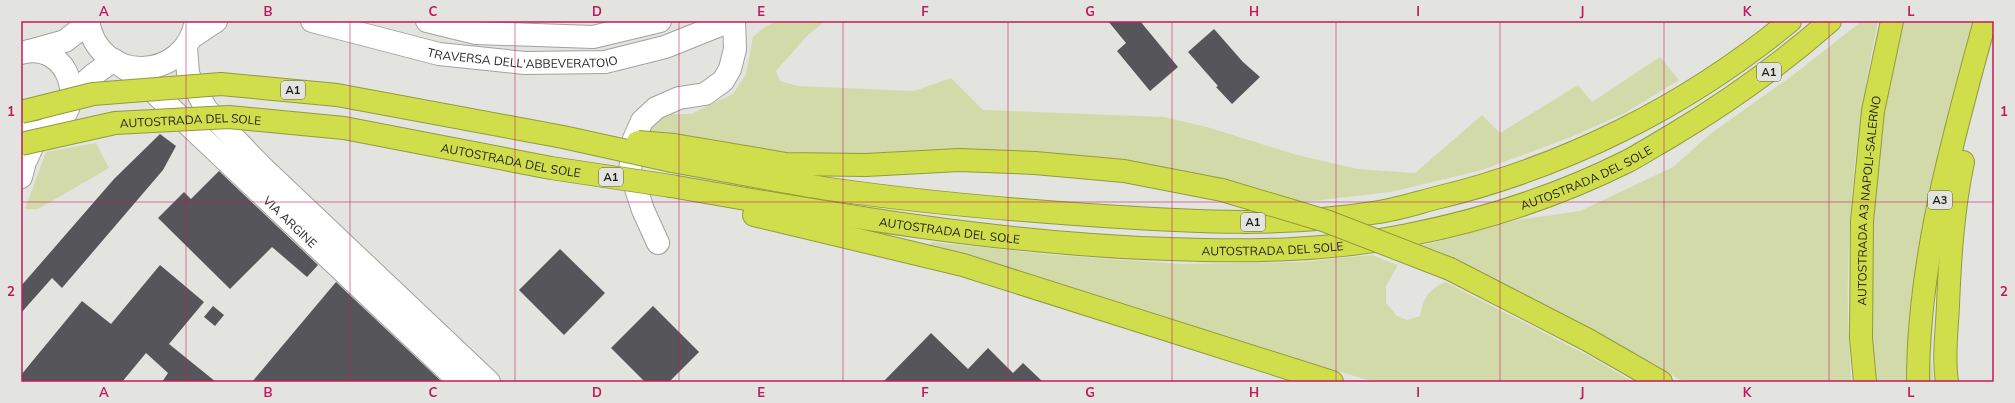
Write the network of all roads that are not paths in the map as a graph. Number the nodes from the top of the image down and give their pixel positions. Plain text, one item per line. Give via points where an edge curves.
1 (216, 21) edge
2 (312, 21) edge
3 (427, 21) edge
4 (660, 21) edge
5 (730, 21) edge
6 (734, 21) edge
7 (1790, 21) edge
8 (1830, 21) edge
9 (1892, 21) edge
10 (1985, 21) edge
11 (88, 22) edge
12 (191, 35) edge
13 (1994, 38) edge
14 (23, 52) edge
15 (117, 62) junction
16 (71, 94) junction
17 (21, 112) edge
18 (30, 131) edge
19 (673, 153) junction
20 (22, 158) edge
21 (669, 193) junction
22 (658, 243) dead end
23 (460, 382) edge
24 (489, 382) edge
25 (1332, 382) edge
26 (1661, 382) edge
27 (1865, 382) edge
28 (1918, 382) edge
29 (1947, 382) edge

1 - 12 street
2 - 5 street, TRAVERSA DELL'ABBEVERATOIO via 438,54 524,63 605,62 665,47
3 - 4 street, TRAVERSA DELL'ABBEVERATOIO via 476,33 593,37
6 - 22 street via 735,49 730,69 723,81 705,94 679,98 656,108 642,120 634,139 630,170 643,210
7 - 19 highway, AUTOSTRADA DEL SOLE / A1 via 1753,51 1690,93 1608,138 1534,170 1461,192 1380,212 1300,221 1225,223 1021,211 827,188
8 - 21 highway, AUTOSTRADA DEL SOLE / A1 via 1764,76 1704,116 1629,160 1561,190 1486,216 1406,236 1322,247 1247,252 1128,248 1011,238
9 - 27 highway, AUTOSTRADA A3 NAPOLI-SALERNO via 1873,111 1862,221 1861,338
10 - 28 highway, A3 via 1953,142 1926,271
11 - 14 street via 65,41
11 - 15 street, VIA ARGINE via 94,40 104,54
12 - 15 street via 172,60 155,67 137,69
12 - 24 street, VIA ARGINE via 188,74 206,109 262,167
13 - 29 highway via 1967,145 1954,211 1946,337
14 - 16 street via 48,55 60,63 68,74
15 - 16 street via 93,75
15 - 23 street, VIA ARGINE via 140,79
16 - 18 street via 63,118 52,127
17 - 19 highway, A1, bridge via 93,94 221,84 337,94 563,137
18 - 20 street
19 - 26 highway, bridge via 786,164 866,165 959,160 1035,163 1124,171 1222,190 1326,221 1450,269 1588,340
20 - 21 highway, AUTOSTRADA DEL SOLE, bridge via 115,123 229,117 344,128
21 - 25 highway via 963,265

